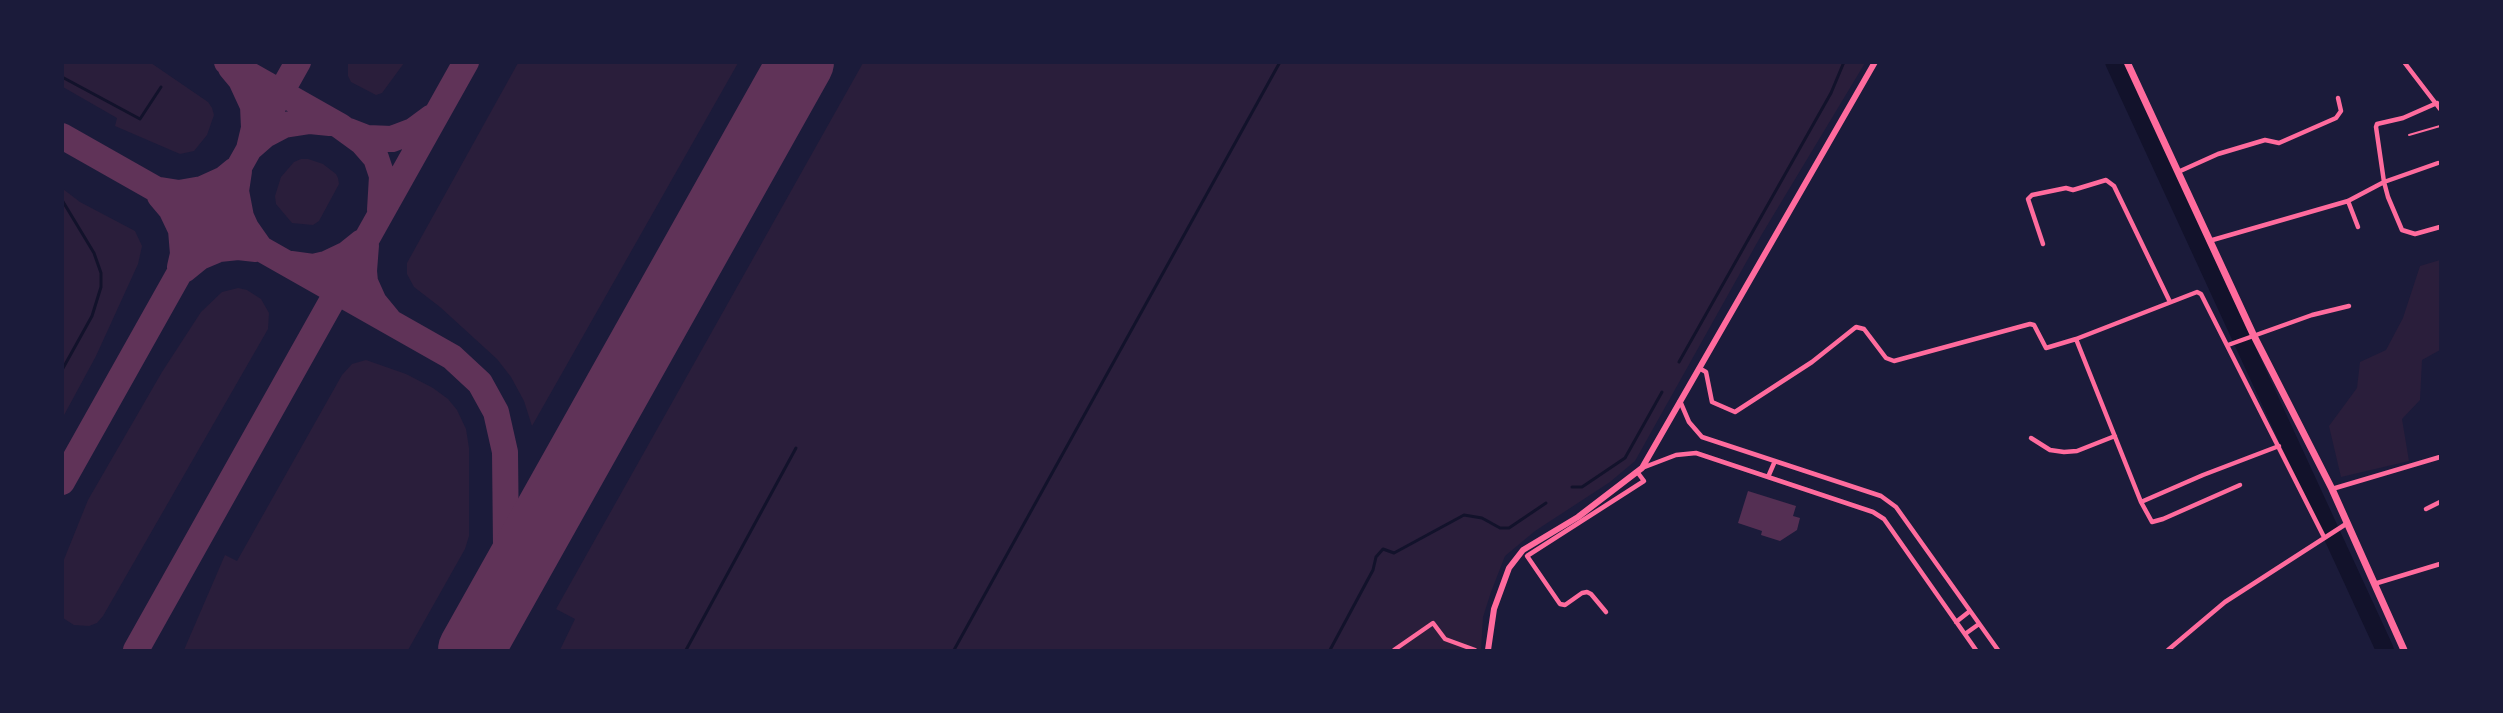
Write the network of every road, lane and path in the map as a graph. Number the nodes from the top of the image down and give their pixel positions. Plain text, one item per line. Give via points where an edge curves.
1 (1875, 62) edge
2 (2127, 62) edge
3 (2404, 62) edge
4 (2338, 98) dead end
5 (2437, 104) junction
6 (2440, 109) edge
7 (2440, 126) edge
8 (2409, 136) dead end
9 (2438, 163) dead end
10 (2178, 172) junction
11 (2384, 182) junction
12 (2348, 201) junction
13 (2358, 227) dead end
14 (2440, 227) edge
15 (2209, 241) junction
16 (2043, 244) dead end
17 (2170, 302) junction
18 (2349, 306) dead end
19 (2250, 336) junction
20 (2076, 339) junction
21 (2228, 345) junction
22 (1699, 368) junction
23 (1680, 401) junction
24 (2115, 436) junction
25 (2031, 438) dead end
26 (2279, 446) junction
27 (2440, 457) edge
28 (1775, 461) junction
29 (1640, 471) junction
30 (1768, 477) junction
31 (2240, 485) dead end
32 (2332, 489) junction
33 (2141, 502) junction
34 (2440, 502) edge
35 (2426, 509) dead end
36 (2343, 525) junction
37 (2325, 536) junction
38 (1525, 553) junction
39 (2440, 564) edge
40 (2374, 584) junction
41 (1970, 611) junction
42 (1606, 612) dead end
43 (1956, 622) junction
44 (1979, 624) junction
45 (1965, 634) junction
46 (1394, 650) edge
47 (1475, 650) edge
48 (1488, 650) edge
49 (1976, 650) edge
50 (1998, 650) edge
51 (2168, 650) edge
52 (2404, 650) edge

1 - 22 main road
2 - 10 main road
3 - 5 street
4 - 10 street via 2342,111 2336,118 2279,143 2265,140 2218,154
5 - 6 street
5 - 11 street via 2378,124
7 - 8 path
9 - 11 street
10 - 15 main road
11 - 12 street
11 - 14 street via 2402,230 2415,234
12 - 13 street
12 - 15 street
15 - 19 main road
16 - 17 street via 2028,199 2032,195 2066,188 2073,190 2106,180 2114,186
17 - 20 street
17 - 21 street via 2197,292 2201,294
18 - 19 street
19 - 21 street
19 - 32 main road
20 - 22 street via 2046,348 2034,325 2030,324 1894,361 1886,358 1864,330 1856,327 1812,362 1735,412 1712,402 1706,372
20 - 24 street
21 - 26 street
22 - 23 main road
23 - 28 street via 1688,422 1702,437
23 - 29 main road
24 - 25 street via 2077,451 2064,452 2050,450
24 - 33 street
26 - 33 street via 2203,474
26 - 37 street
27 - 32 street
28 - 30 street
28 - 41 street via 1881,496 1896,507
29 - 30 street via 1676,455 1696,453
29 - 38 main road
29 - 38 street via 1644,481
30 - 43 street via 1873,512 1884,519
31 - 33 street via 2158,521 2152,522
32 - 36 main road
34 - 35 street
36 - 37 street
36 - 40 main road
37 - 51 street via 2225,602
38 - 42 street via 1560,604 1565,605 1587,592
38 - 48 main road via 1508,568 1494,609
39 - 40 street
40 - 52 main road
41 - 43 street
41 - 44 street
43 - 45 street
44 - 45 street
44 - 50 street
45 - 49 street
46 - 47 street via 1434,623 1445,640

